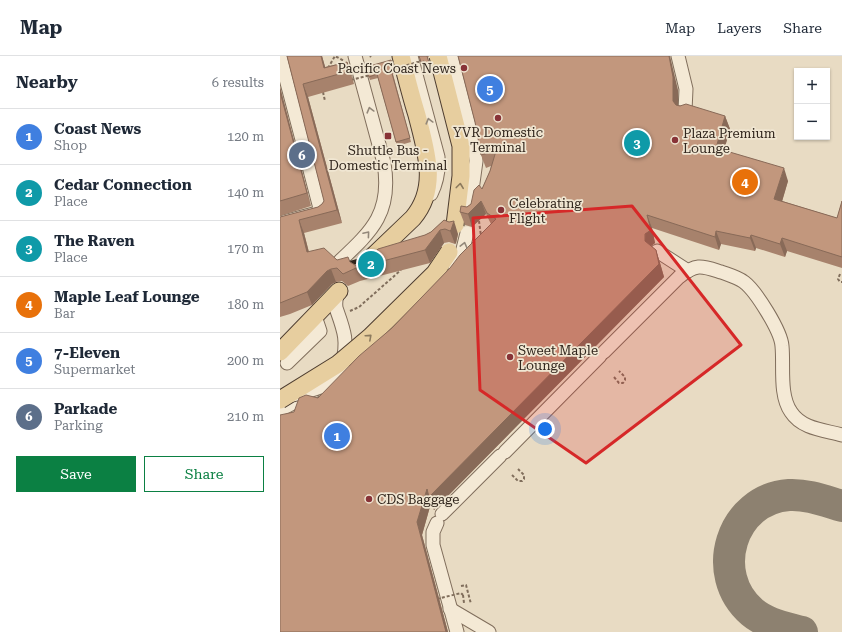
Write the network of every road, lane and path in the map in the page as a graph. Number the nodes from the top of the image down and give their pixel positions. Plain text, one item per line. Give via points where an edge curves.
1 (280, 56) edge
2 (401, 56) edge
3 (411, 56) edge
4 (451, 56) edge
5 (678, 56) edge
6 (432, 58) edge
7 (351, 60) edge
8 (327, 70) edge
9 (390, 70) edge
10 (351, 74) edge
11 (375, 74) edge
12 (352, 80) junction
13 (345, 82) edge
14 (321, 88) edge
15 (325, 101) dead end
16 (685, 111) edge
17 (420, 210) junction
18 (469, 212) edge
19 (479, 221) dead end
20 (280, 223) edge
21 (461, 229) joint
22 (481, 238) edge
23 (657, 251) edge
24 (449, 252) dead end
25 (340, 261) edge
26 (362, 268) edge
27 (401, 270) dead end
28 (688, 271) junction
29 (840, 274) dead end
30 (842, 282) edge
31 (439, 286) edge
32 (339, 291) joint
33 (351, 311) dead end
34 (283, 357) edge
35 (358, 364) edge
36 (619, 371) dead end
37 (614, 377) dead end
38 (280, 400) edge
39 (280, 410) edge
40 (842, 435) edge
41 (518, 469) dead end
42 (512, 475) dead end
43 (462, 586) dead end
44 (430, 601) edge
45 (471, 604) dead end
46 (455, 606) junction
47 (457, 632) edge
48 (489, 632) edge

1 - 20 lane via 321,212
2 - 17 main road via 426,148 429,171 425,201
17 -> 3 lane via 435,184 439,165
4 - 18 lane, bridge via 475,156
5 - 16 lane via 686,89
6 - 9 path, bridge
21 -> 6 main road, bridge via 461,146
7 - 8 path via 335,56
25 -> 7 lane via 371,230 378,218 386,191 384,163
10 - 12 path, bridge
11 - 12 path, bridge
12 - 13 path, bridge
14 - 15 path
17 - 26 main road
19 - 22 path
31 -> 21 lane, bridge via 460,261
23 - 28 lane
38 -> 24 main road, bridge via 338,364 370,337 435,273
27 - 33 path
28 - 40 lane via 704,266 736,277 749,286 781,338 784,395 791,412 796,419 806,425
28 - 46 lane via 679,277 440,519 433,532 433,545
29 - 30 path via 838,279
32 - 34 main road via 315,316
32 - 39 lane via 336,308 346,344 341,364 329,381
35 - 38 lane, bridge via 334,382
36 - 37 path via 625,380 619,382
41 - 42 path via 524,475 524,479 518,481
43 - 45 path via 466,585
44 - 46 path, bridge via 460,593 465,602
46 - 47 lane
46 - 48 lane

